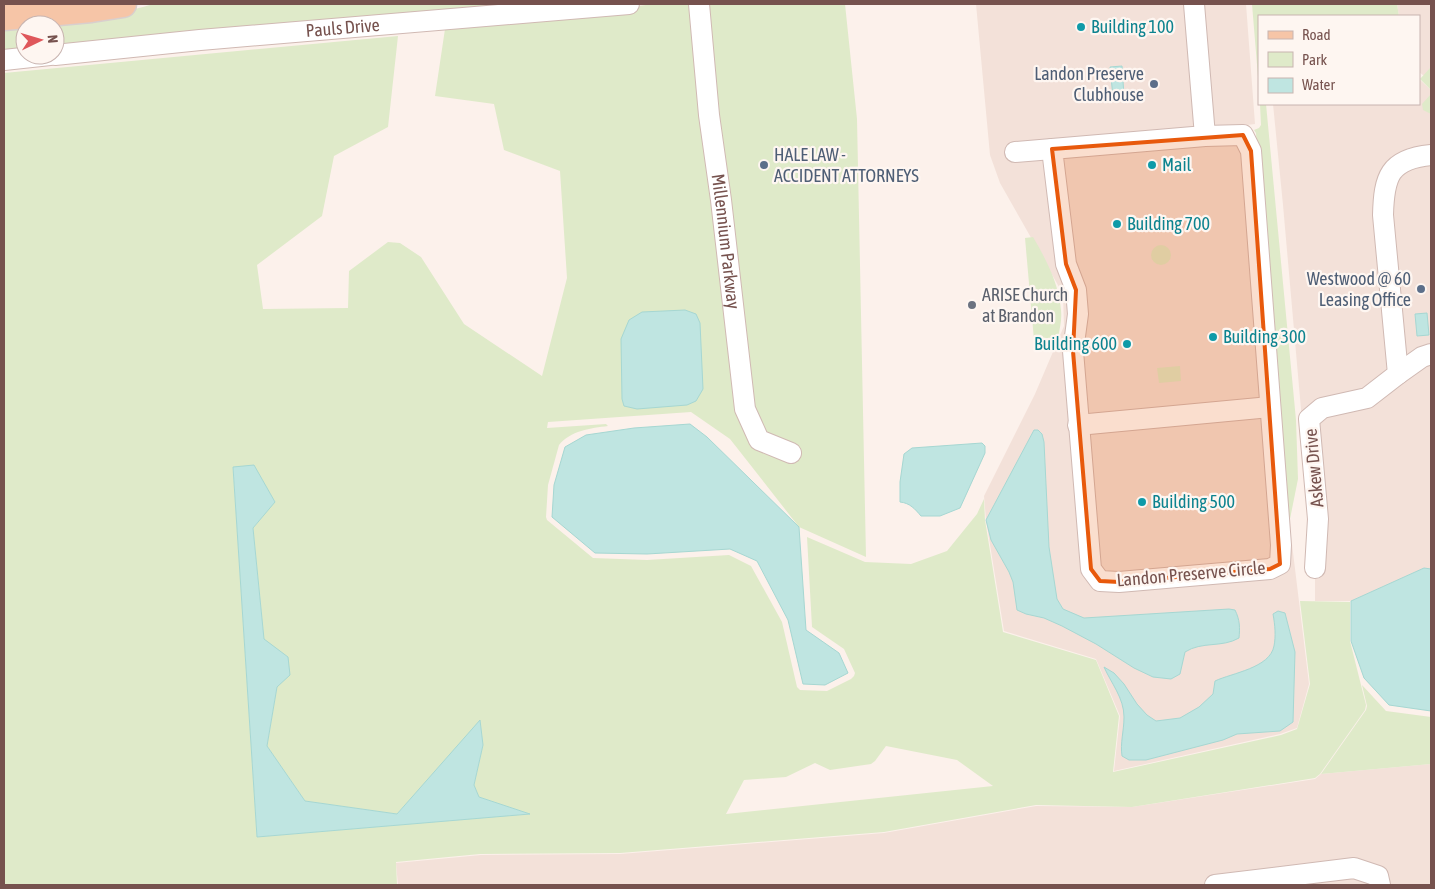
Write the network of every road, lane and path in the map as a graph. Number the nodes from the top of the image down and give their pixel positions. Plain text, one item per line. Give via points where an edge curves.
1 (122, 4) edge
2 (630, 4) edge
3 (699, 4) edge
4 (1194, 4) edge
5 (553, 7) edge
6 (4, 17) edge
7 (65, 53) edge
8 (1205, 136) junction
9 (1052, 149) junction
10 (1015, 152) dead end
11 (1431, 155) edge
12 (1431, 354) edge
13 (1398, 374) junction
14 (1270, 407) junction
15 (1078, 425) junction
16 (791, 453) dead end
17 (1315, 568) dead end
18 (1215, 885) edge
19 (1380, 885) edge

1 - 6 main road
2 - 5 street, Pauls Drive
3 - 16 street, Millennium Parkway via 709,116 745,409 759,440
4 - 8 street
5 - 7 street, Pauls Drive
8 - 9 street, Landon Preserve Circle
8 - 14 street, Landon Preserve Circle via 1243,135 1251,150
9 - 10 street, Landon Preserve Circle
9 - 15 street, Landon Preserve Circle via 1066,264 1076,290 1078,314 1073,351
11 - 13 street via 1415,156 1402,162 1388,177 1384,193 1383,215
12 - 13 street
13 - 17 street, Askew Drive via 1367,398 1322,408 1310,419 1318,519
14 - 15 street
14 - 15 street, Landon Preserve Circle via 1281,545 1280,564 1270,569 1100,581 1091,569
18 - 19 street via 1354,868 1378,876

